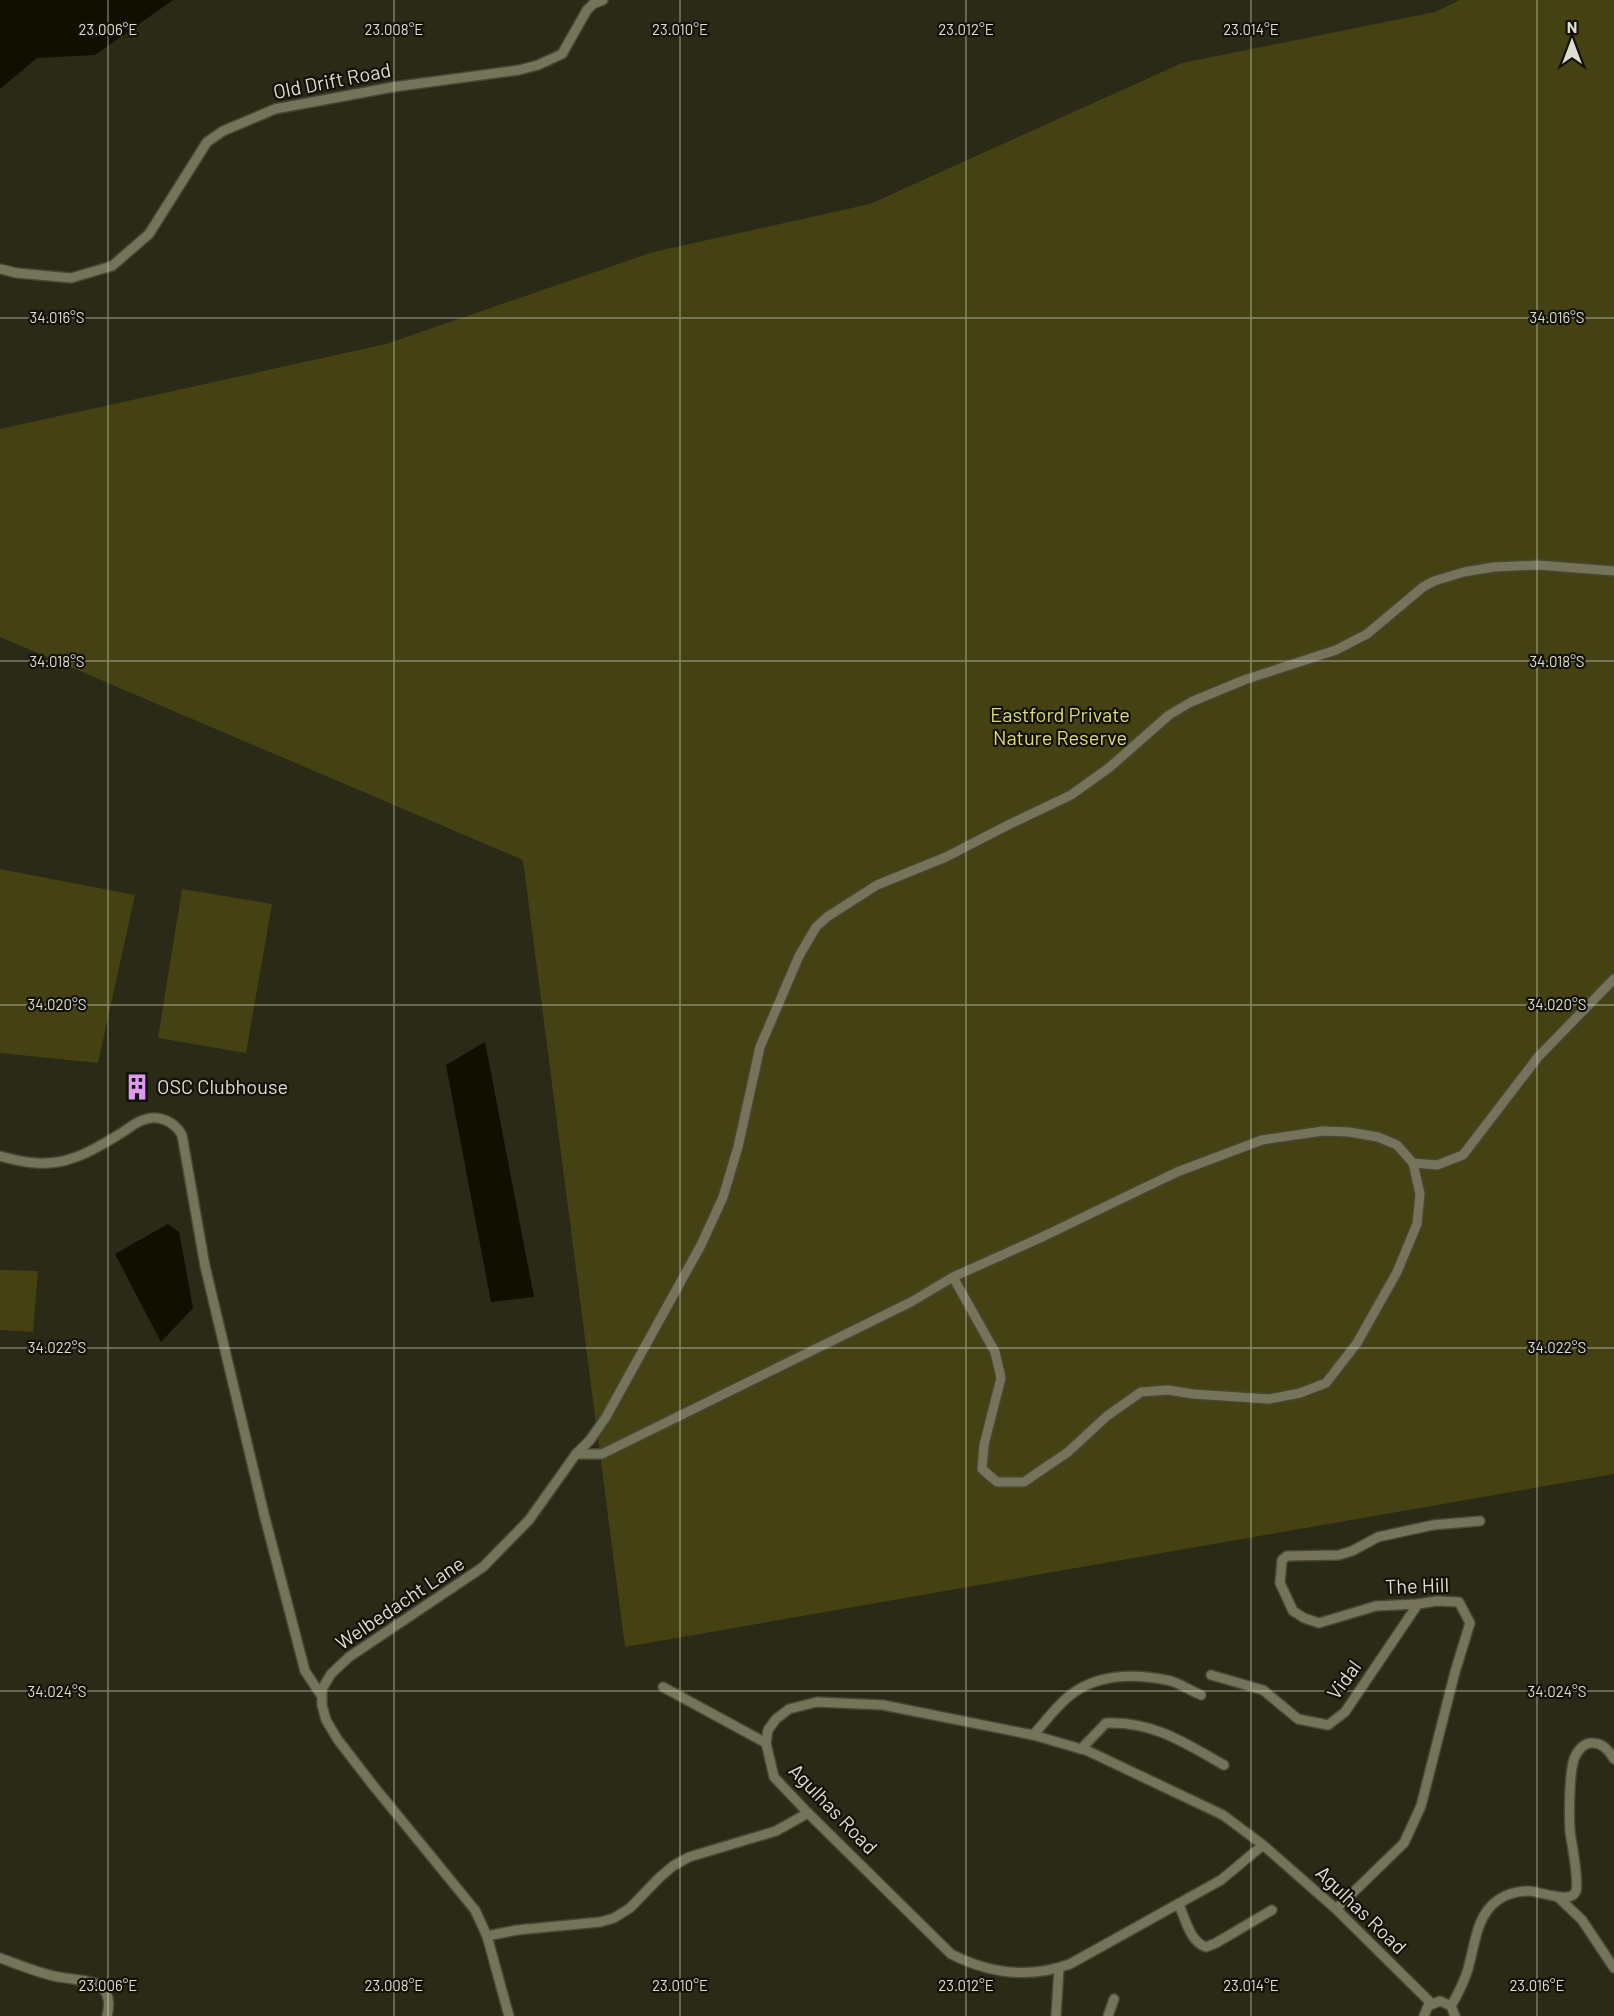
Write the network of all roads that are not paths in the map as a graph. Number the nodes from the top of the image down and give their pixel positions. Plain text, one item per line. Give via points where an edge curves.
1 (603, 0) edge
2 (0, 269) edge
3 (1614, 571) edge
4 (1614, 979) edge
5 (0, 1156) edge
6 (1413, 1163) junction
7 (953, 1277) junction
8 (576, 1454) junction
9 (1480, 1521) dead end
10 (1418, 1604) junction
11 (1211, 1675) dead end
12 (663, 1687) dead end
13 (321, 1695) junction
14 (1201, 1695) dead end
15 (1034, 1735) junction
16 (766, 1743) junction
17 (1081, 1749) junction
18 (1614, 1759) edge
19 (1224, 1765) dead end
20 (808, 1813) junction
21 (1263, 1845) junction
22 (1558, 1897) junction
23 (1179, 1905) junction
24 (1336, 1909) junction
25 (1272, 1910) dead end
26 (487, 1936) junction
27 (0, 1958) edge
28 (1059, 1968) junction
29 (1614, 1968) edge
30 (1114, 1999) dead end
31 (1431, 2003) junction
32 (1451, 2006) junction
33 (107, 2016) edge
34 (509, 2016) edge
35 (1056, 2016) edge
36 (1108, 2016) edge
37 (1424, 2016) edge
38 (1455, 2016) edge

1 - 2 street, Old Drift Road via 587,10 562,54 538,65 275,109 223,130 207,142 149,234 112,266 71,278
3 - 8 street, Welbedacht Lane via 1538,565 1494,567 1434,580 1367,634 1336,650 1191,702 1169,715 1071,795 946,857 877,885 827,916 799,956 760,1047 738,1147 723,1197 701,1245 606,1417
4 - 6 street via 1538,1057 1463,1155 1437,1165
5 - 13 street via 16,1161 58,1162 75,1158 142,1120 158,1117 177,1126 182,1135 205,1266 264,1514 305,1671
6 - 7 street via 1397,1145 1349,1132 1323,1131 1262,1140 1177,1172
6 - 7 street via 1420,1194 1417,1224 1397,1272 1357,1343 1326,1383 1269,1399 1168,1390 1140,1392 1068,1452 1024,1482 997,1482 982,1469 1001,1378 995,1352
7 - 8 street via 911,1302 602,1454
8 - 13 street, Welbedacht Lane via 536,1512 483,1567 349,1658 328,1678
9 - 10 street, The Hill via 1433,1525 1378,1537 1339,1555 1287,1556 1282,1560 1280,1583 1293,1611 1311,1621 1319,1623 1376,1606
10 - 11 street, Vidal via 1345,1712 1328,1725 1298,1719 1263,1690
10 - 24 street, The Hill via 1459,1602 1470,1623 1420,1806 1404,1843
12 - 16 street
13 - 26 street via 332,1731 468,1900
14 - 15 street via 1173,1682 1136,1677 1096,1680 1064,1700
15 - 16 street, Agulhas Road via 883,1705 817,1702 789,1709 776,1719 768,1730
15 - 17 street, Agulhas Road
16 - 20 street, Agulhas Road via 774,1777
17 - 19 street via 1107,1723 1126,1722 1175,1737
17 - 21 street, Agulhas Road via 1223,1815
18 - 22 street via 1609,1751 1593,1742 1582,1746 1574,1757 1570,1829 1576,1890
20 - 26 street via 776,1830 689,1857 673,1866 630,1908 614,1918
20 - 28 street, Agulhas Road via 951,1954 968,1963 1009,1973
21 - 23 street, Agulhas Road via 1221,1880
21 - 24 street, Agulhas Road
22 - 29 street via 1582,1920
22 - 32 street via 1516,1892 1491,1906 1479,1923 1462,1987
23 - 25 street via 1194,1938 1206,1947
23 - 28 street, Agulhas Road
24 - 31 street, Agulhas Road
26 - 34 street
27 - 33 street via 54,1976 92,1982 109,1997
28 - 35 street
30 - 36 street
31 - 32 street via 1444,2001
31 - 37 street
32 - 38 street

